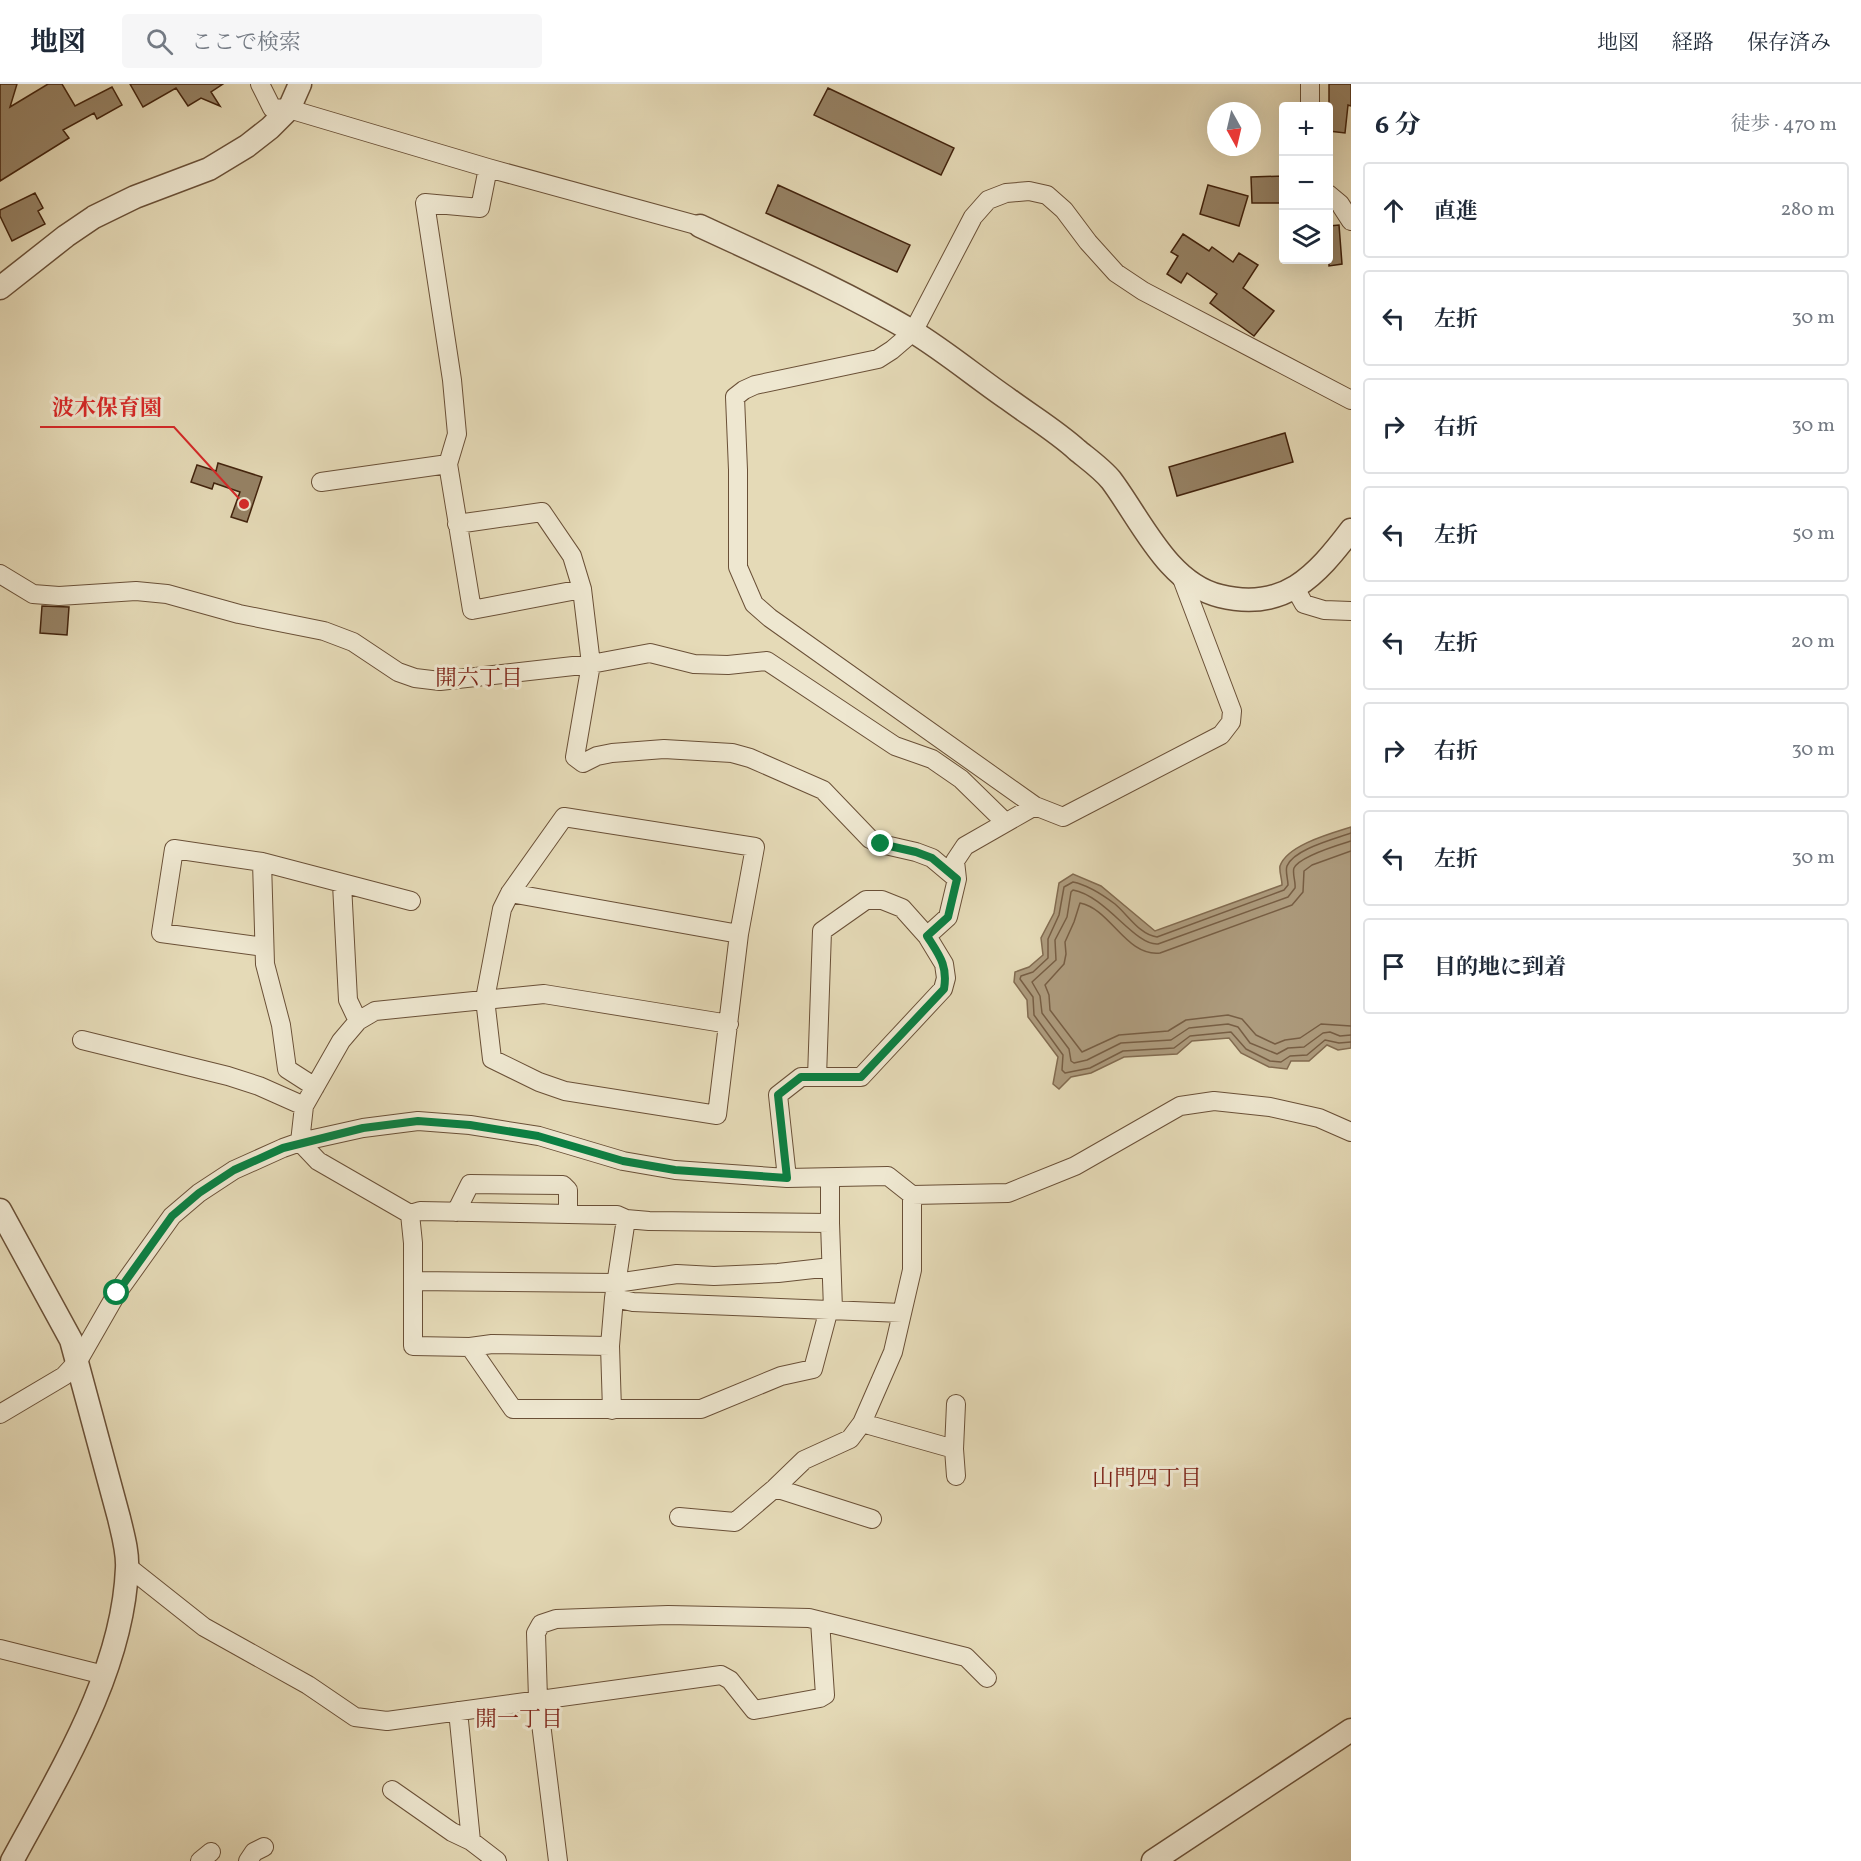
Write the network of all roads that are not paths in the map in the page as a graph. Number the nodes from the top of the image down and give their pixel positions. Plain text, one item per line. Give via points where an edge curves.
1 (260, 84) edge
2 (300, 84) edge
3 (1310, 84) edge
4 (1310, 102) edge
5 (289, 109) junction
6 (488, 168) junction
7 (1333, 197) edge
8 (1351, 221) edge
9 (700, 226) joint
10 (0, 288) edge
11 (913, 332) junction
12 (1351, 400) edge
13 (448, 464) junction
14 (321, 482) dead end
15 (457, 524) junction
16 (1351, 530) edge
17 (0, 574) edge
18 (1181, 576) junction
19 (1295, 588) junction
20 (582, 589) junction
21 (1351, 611) edge
22 (591, 664) junction
23 (1035, 806) junction
24 (1005, 822) junction
25 (262, 862) junction
26 (957, 879) junction
27 (342, 884) junction
28 (510, 893) junction
29 (411, 902) dead end
30 (739, 934) junction
31 (927, 936) junction
32 (264, 947) junction
33 (485, 999) junction
34 (358, 1021) junction
35 (729, 1024) junction
36 (82, 1040) dead end
37 (818, 1077) junction
38 (315, 1087) junction
39 (304, 1106) junction
40 (1351, 1132) edge
41 (300, 1142) junction
42 (787, 1178) junction
43 (830, 1178) junction
44 (912, 1195) junction
45 (0, 1210) edge
46 (456, 1212) junction
47 (410, 1214) junction
48 (568, 1214) junction
49 (626, 1219) junction
50 (830, 1223) junction
51 (831, 1267) junction
52 (413, 1281) junction
53 (615, 1290) junction
54 (831, 1309) junction
55 (902, 1312) junction
56 (610, 1346) junction
57 (470, 1347) junction
58 (78, 1361) junction
59 (956, 1404) dead end
60 (612, 1410) junction
61 (0, 1414) edge
62 (862, 1423) junction
63 (954, 1449) junction
64 (956, 1476) dead end
65 (775, 1488) junction
66 (679, 1517) dead end
67 (872, 1519) dead end
68 (127, 1566) junction
69 (820, 1621) junction
70 (0, 1650) edge
71 (104, 1675) junction
72 (987, 1678) dead end
73 (538, 1699) junction
74 (458, 1711) junction
75 (1351, 1730) edge
76 (392, 1790) dead end
77 (471, 1842) junction
78 (264, 1847) dead end
79 (12, 1861) edge
80 (248, 1861) edge
81 (497, 1861) edge
82 (558, 1861) edge
83 (1152, 1861) edge

1 - 5 street via 272,108
2 - 5 street
3 - 4 street
5 - 6 street
5 - 10 street via 247,146 209,169 94,217
6 - 9 street
6 - 13 street via 480,208 425,203 457,434
7 - 8 street
9 - 11 street
11 - 12 street via 973,217 988,201 1006,193 1029,191 1047,195 1116,273 1143,291
11 - 18 street via 1075,448 1109,478
11 - 23 street via 878,359 755,385 735,397 738,567 754,604 770,618
13 - 14 street
13 - 15 street
15 - 20 street via 542,512 572,555
15 - 20 street via 472,610
16 - 19 street via 1316,573
17 - 22 street via 33,594 167,594 324,631 353,642 398,672 415,678 440,681
18 - 19 street via 1198,589 1246,601
18 - 23 street via 1232,711 1230,722 1221,735 1064,817
19 - 21 street via 1304,604 1323,610
20 - 22 street
22 - 24 street via 650,653 694,664 767,661 895,746 932,759 961,779
22 - 26 street via 575,757 582,763 612,753 664,749 723,752 750,758 823,790 870,839 932,858
23 - 24 street
24 - 26 street via 965,846 955,861
25 - 27 street
25 - 32 street
25 - 32 street via 174,849 162,933
26 - 31 street via 948,917
27 - 29 street
27 - 34 street via 348,1000
28 - 30 street
28 - 30 street via 564,817 755,847
28 - 33 street via 502,909
30 - 35 street
31 - 37 street via 944,964 944,989 861,1077
31 - 37 street via 902,908 882,900 866,900 822,931
32 - 38 street via 287,1069
33 - 34 street via 390,1008
33 - 35 street via 544,994
33 - 35 street via 492,1059 565,1091 717,1115
34 - 38 street via 341,1041
36 - 39 street via 228,1076
37 - 42 street via 801,1077 778,1095
38 - 39 street
39 - 41 street
40 - 44 street via 1319,1118 1270,1107 1214,1101 1180,1106 1075,1166 1008,1193
41 - 42 street via 418,1121 538,1136 623,1161 675,1170
41 - 47 street via 318,1161
41 - 58 street via 234,1170 172,1216 117,1293
42 - 43 street
43 - 44 street via 888,1176
43 - 50 street
44 - 55 street via 912,1270
45 - 58 street via 71,1340
46 - 47 street
46 - 48 street
46 - 48 street via 470,1184 563,1185 568,1190
47 - 52 street
48 - 49 street via 617,1215
49 - 50 street
49 - 53 street
50 - 51 street
51 - 53 street via 714,1276 677,1274
51 - 54 street
52 - 53 street
52 - 57 street via 413,1346
53 - 54 street via 633,1302
53 - 56 street
54 - 55 street
54 - 60 street via 813,1369 781,1376 700,1410
55 - 62 street via 893,1352
56 - 57 street
56 - 60 street
57 - 60 street via 513,1409
58 - 61 street via 64,1376
58 - 68 street via 121,1526
59 - 63 street
62 - 63 street
62 - 65 street via 850,1439 804,1460
63 - 64 street
65 - 66 street via 735,1522
65 - 67 street
68 - 71 street via 117,1633
68 - 74 street via 204,1627 308,1685 356,1717 387,1721
69 - 72 street via 966,1657
69 - 73 street via 668,1615 556,1619 541,1624 536,1633
69 - 73 street via 825,1695 820,1698 754,1710 730,1680 721,1675
70 - 71 street
71 - 79 street via 76,1739
73 - 74 street
73 - 82 street
74 - 77 street
75 - 83 street
76 - 77 street
77 - 81 street
78 - 80 street

